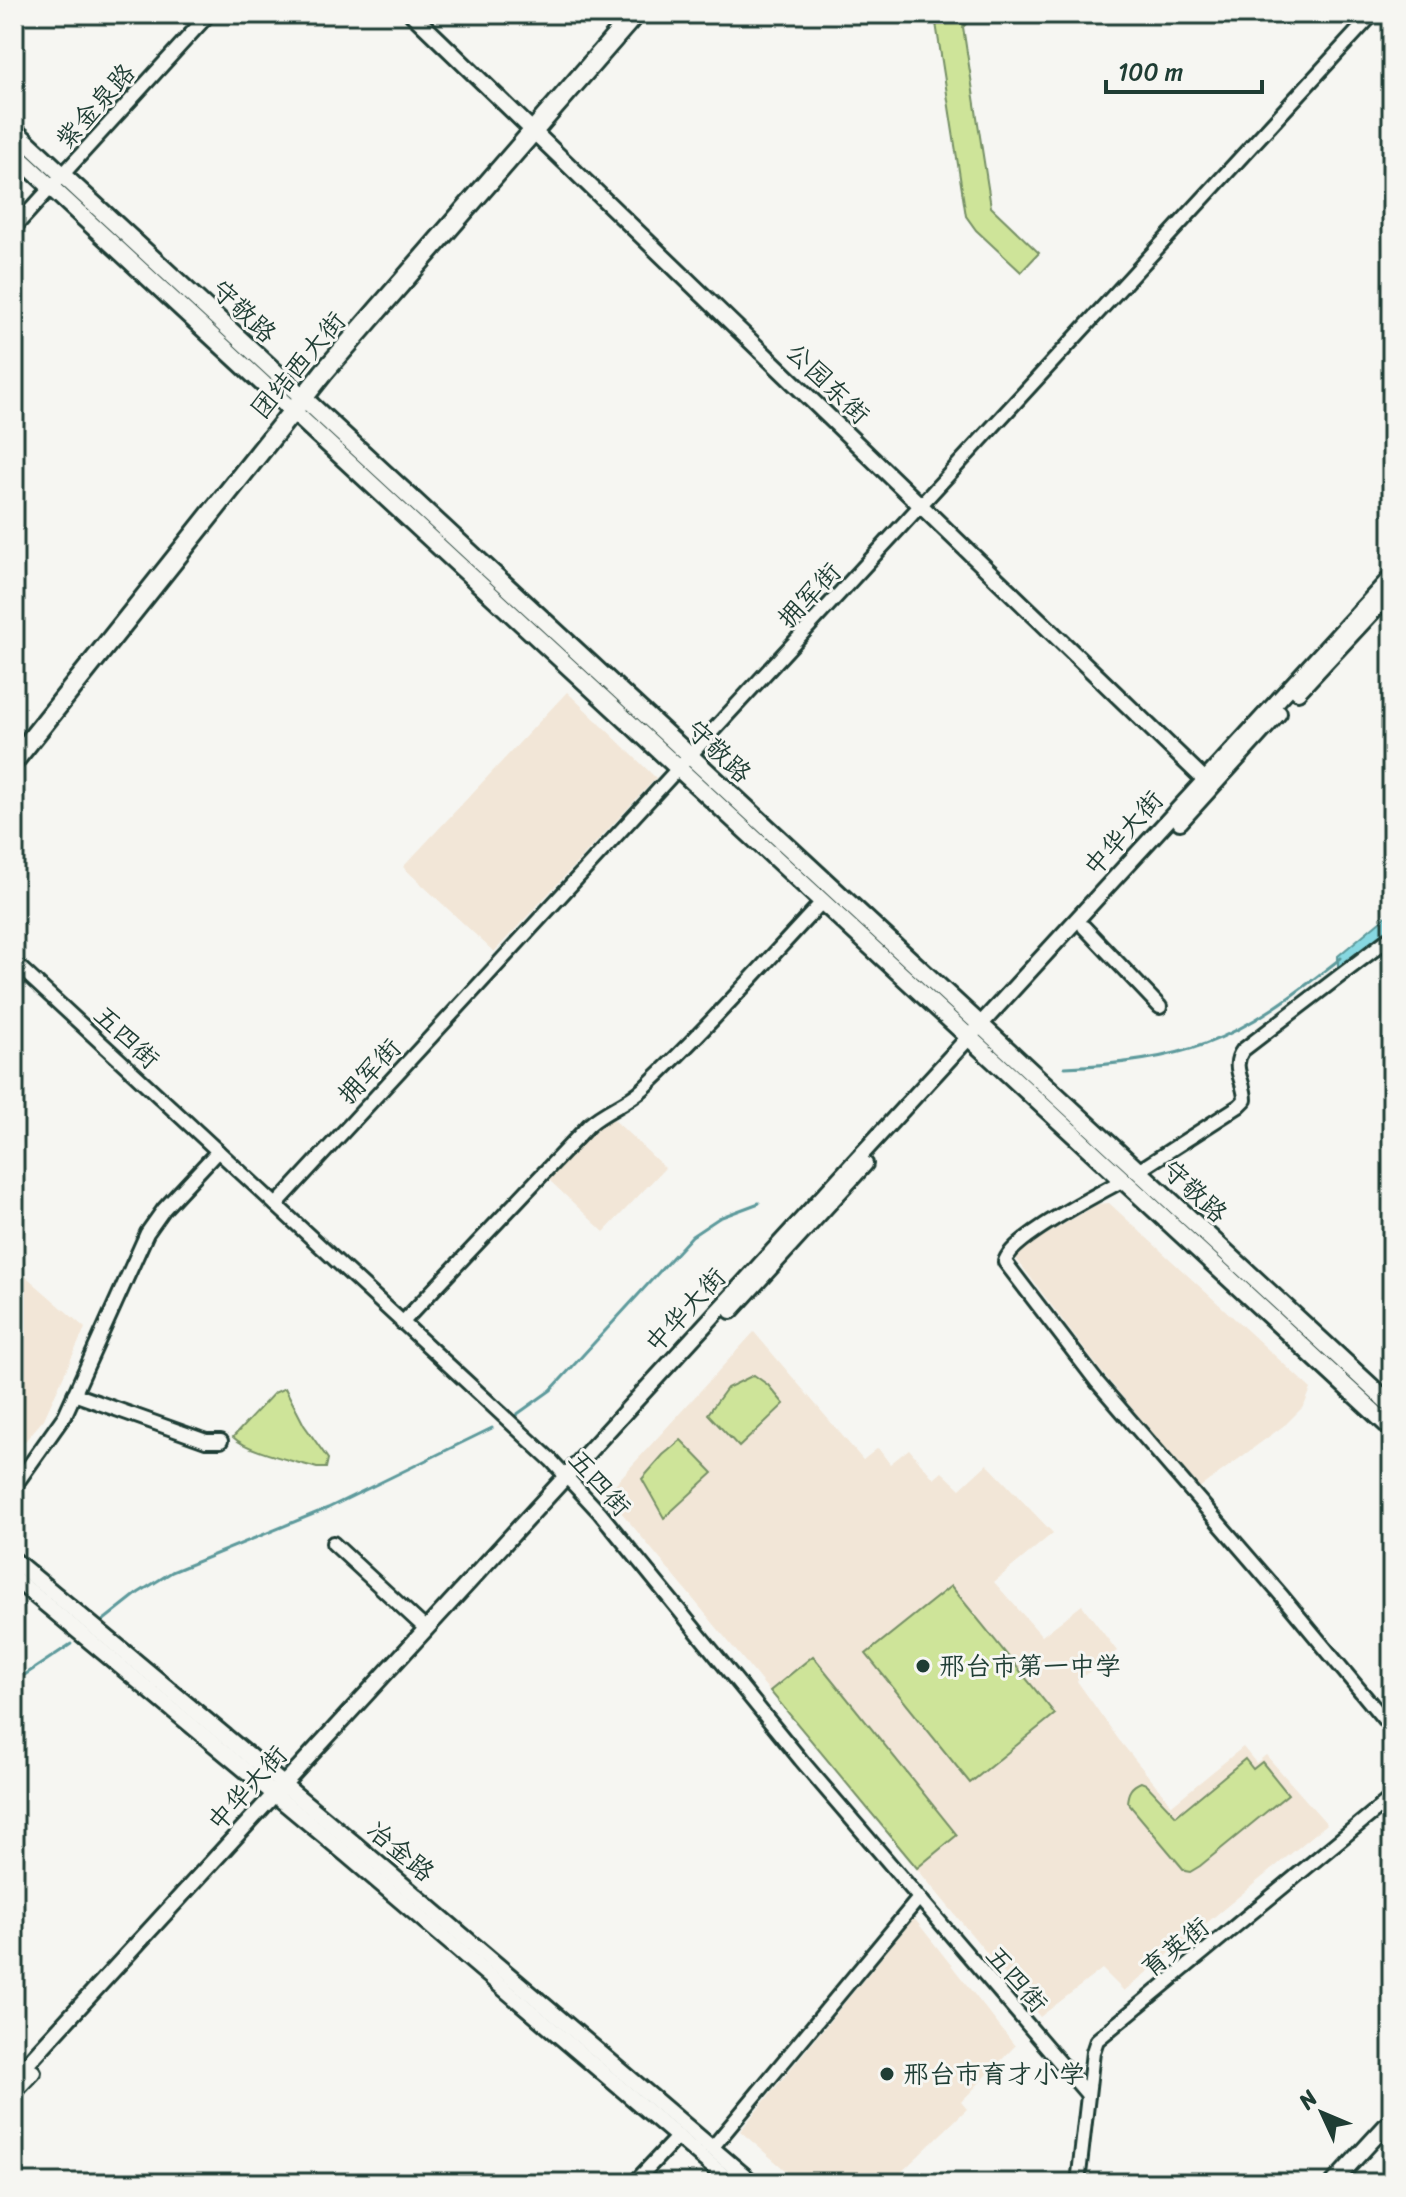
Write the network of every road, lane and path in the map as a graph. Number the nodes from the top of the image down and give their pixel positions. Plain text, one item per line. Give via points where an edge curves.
1 (209, 14) edge
2 (412, 14) edge
3 (621, 14) edge
4 (635, 14) edge
5 (1373, 14) edge
6 (529, 128) junction
7 (14, 130) edge
8 (14, 153) edge
9 (56, 181) junction
10 (14, 228) edge
11 (294, 401) junction
12 (921, 506) junction
13 (1392, 576) edge
14 (1392, 591) edge
15 (14, 744) edge
16 (14, 761) edge
17 (684, 762) junction
18 (1208, 783) junction
19 (822, 902) junction
20 (1084, 927) junction
21 (1392, 936) edge
22 (14, 962) edge
23 (1160, 1007) dead end
24 (978, 1034) junction
25 (218, 1151) junction
26 (1130, 1176) junction
27 (276, 1205) junction
28 (402, 1323) junction
29 (74, 1394) junction
30 (1392, 1406) edge
31 (1392, 1429) edge
32 (221, 1441) dead end
33 (569, 1479) junction
34 (14, 1487) edge
35 (333, 1543) dead end
36 (14, 1560) edge
37 (14, 1578) edge
38 (426, 1629) junction
39 (1392, 1729) edge
40 (283, 1792) junction
41 (1392, 1797) edge
42 (919, 1898) junction
43 (14, 2078) edge
44 (14, 2092) edge
45 (1088, 2095) junction
46 (1392, 2119) edge
47 (1392, 2134) edge
48 (678, 2136) junction
49 (712, 2148) junction
50 (634, 2183) edge
51 (732, 2183) edge
52 (753, 2183) edge
53 (1078, 2183) edge
54 (1333, 2183) edge
55 (1347, 2183) edge

1 - 9 street, 紫金泉路
2 - 6 street, 公园东街
3 - 6 main road, 团结西大街
4 - 6 main road, 团结西大街
5 - 12 street, 拥军街
6 - 11 main road, 团结西大街
6 - 12 street, 公园东街
7 - 9 main road, 守敬路
8 - 9 main road, 守敬路
9 - 10 street, 紫金泉路
9 - 11 main road, 守敬路
11 - 15 main road, 团结西大街
11 - 16 main road, 团结西大街
11 - 17 main road, 守敬路
12 - 17 street, 拥军街
12 - 18 street, 公园东街
13 - 18 street, 中华大街
14 - 18 street, 中华大街
17 - 19 main road, 守敬路
17 - 24 main road, 守敬路
17 - 27 street, 拥军街
18 - 20 street, 中华大街
18 - 24 street, 中华大街
19 - 24 main road, 守敬路
19 - 28 street via 643,1089 589,1125
20 - 23 street
20 - 24 street, 中华大街
21 - 26 street via 1243,1050 1236,1068 1245,1091 1239,1106
22 - 25 street, 五四街
24 - 26 main road, 守敬路
24 - 33 street, 中华大街
25 - 27 street, 五四街
25 - 29 street via 147,1233
26 - 30 main road, 守敬路
26 - 31 main road, 守敬路
26 - 39 street via 1021,1239 1005,1262 1115,1404
27 - 28 street, 五四街
28 - 33 street, 五四街
29 - 32 street via 195,1438
29 - 34 street via 50,1439
33 - 38 street, 中华大街
33 - 40 street, 中华大街
33 - 42 street, 五四街
35 - 38 street
36 - 40 street, 冶金路
37 - 40 street, 冶金路
38 - 40 street, 中华大街
40 - 43 street, 中华大街
40 - 44 street, 中华大街
40 - 48 street, 冶金路
40 - 49 street, 冶金路
41 - 45 street, 育英街 via 1102,2034 1094,2045
42 - 45 street, 五四街
42 - 49 street
45 - 53 street, 育英街
46 - 54 street
47 - 55 street
48 - 50 street
48 - 51 street, 冶金路
49 - 52 street, 冶金路

